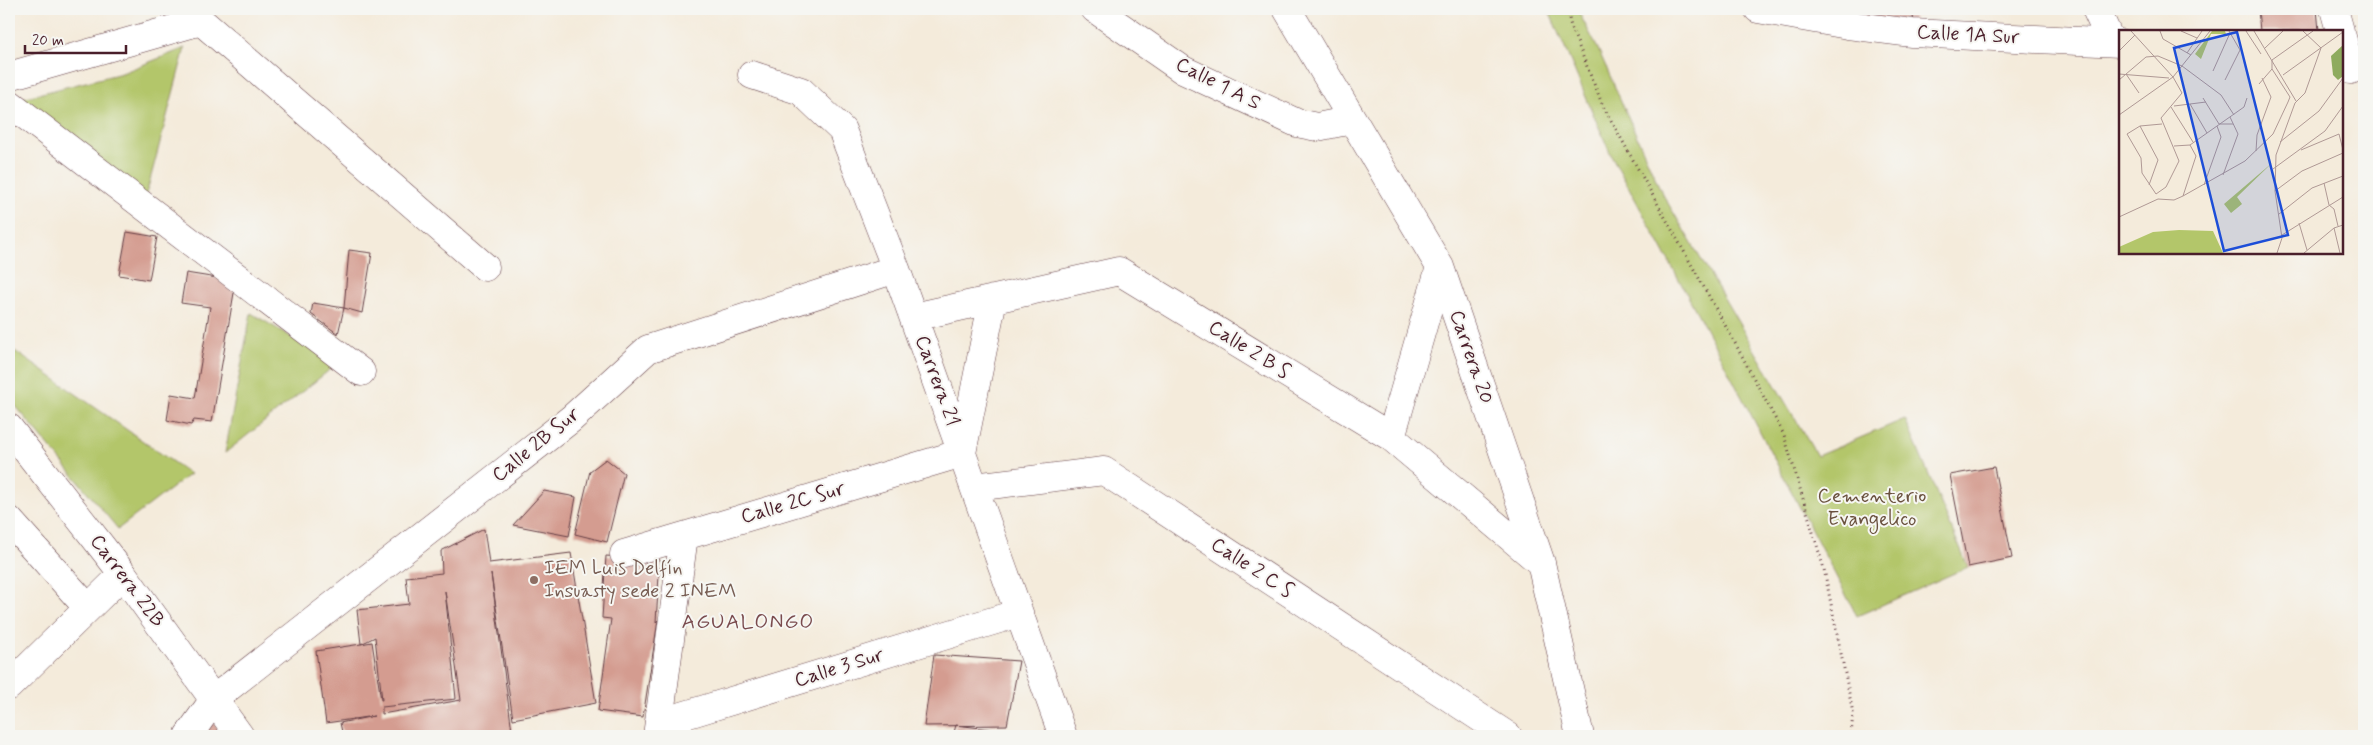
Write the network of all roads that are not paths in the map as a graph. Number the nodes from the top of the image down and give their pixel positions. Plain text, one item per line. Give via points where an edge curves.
1 (1095, 9) edge
2 (1288, 9) edge
3 (1758, 9) edge
4 (2096, 9) edge
5 (2334, 9) edge
6 (1846, 17) edge
7 (2340, 30) edge
8 (2343, 41) edge
9 (2116, 43) edge
10 (2352, 71) edge
11 (9, 76) edge
12 (752, 76) dead end
13 (9, 103) edge
14 (1352, 120) junction
15 (485, 267) dead end
16 (1440, 267) junction
17 (896, 268) junction
18 (993, 299) junction
19 (914, 316) junction
20 (361, 372) dead end
21 (9, 428) edge
22 (1391, 437) junction
23 (962, 453) junction
24 (974, 487) junction
25 (9, 520) edge
26 (684, 536) junction
27 (624, 554) dead end
28 (1540, 563) junction
29 (123, 574) junction
30 (88, 608) junction
31 (1019, 613) junction
32 (9, 686) edge
33 (215, 698) junction
34 (658, 730) edge
35 (188, 736) edge
36 (240, 736) edge
37 (1063, 736) edge
38 (1508, 736) edge
39 (1580, 736) edge

1 - 14 street, Calle 1 A S via 1183,70 1297,123 1317,126
2 - 14 street, Carrera 20
3 - 6 street, Calle 1A Sur
4 - 9 street
5 - 7 street
6 - 9 street, Calle 1A Sur via 1912,33
8 - 10 street
11 - 15 street via 201,21
12 - 17 street, Carrera 21 via 801,90 842,130
13 - 20 street
14 - 16 street, Carrera 20
16 - 22 street
16 - 28 street, Carrera 20
17 - 19 street, Carrera 21
17 - 33 street, Calle 2B Sur via 648,349 571,418
18 - 19 street, Calle 2 B S
18 - 22 street, Calle 2 B S via 1120,271
18 - 23 street
19 - 23 street, Carrera 21
21 - 29 street, Carrera 22B
22 - 28 street, Calle 2 B S
23 - 24 street, Carrera 21
23 - 26 street, Calle 2C Sur
24 - 31 street, Carrera 21
24 - 38 street, Calle 2 C S via 1104,471
25 - 30 street
26 - 27 street, Calle 2C Sur
26 - 34 street
28 - 39 street, Carrera 20
29 - 30 street
29 - 33 street, Carrera 22B
30 - 32 street
31 - 34 street, Calle 3 Sur
31 - 37 street, Carrera 21
33 - 35 street, Calle 2B Sur
33 - 36 street, Carrera 22B

